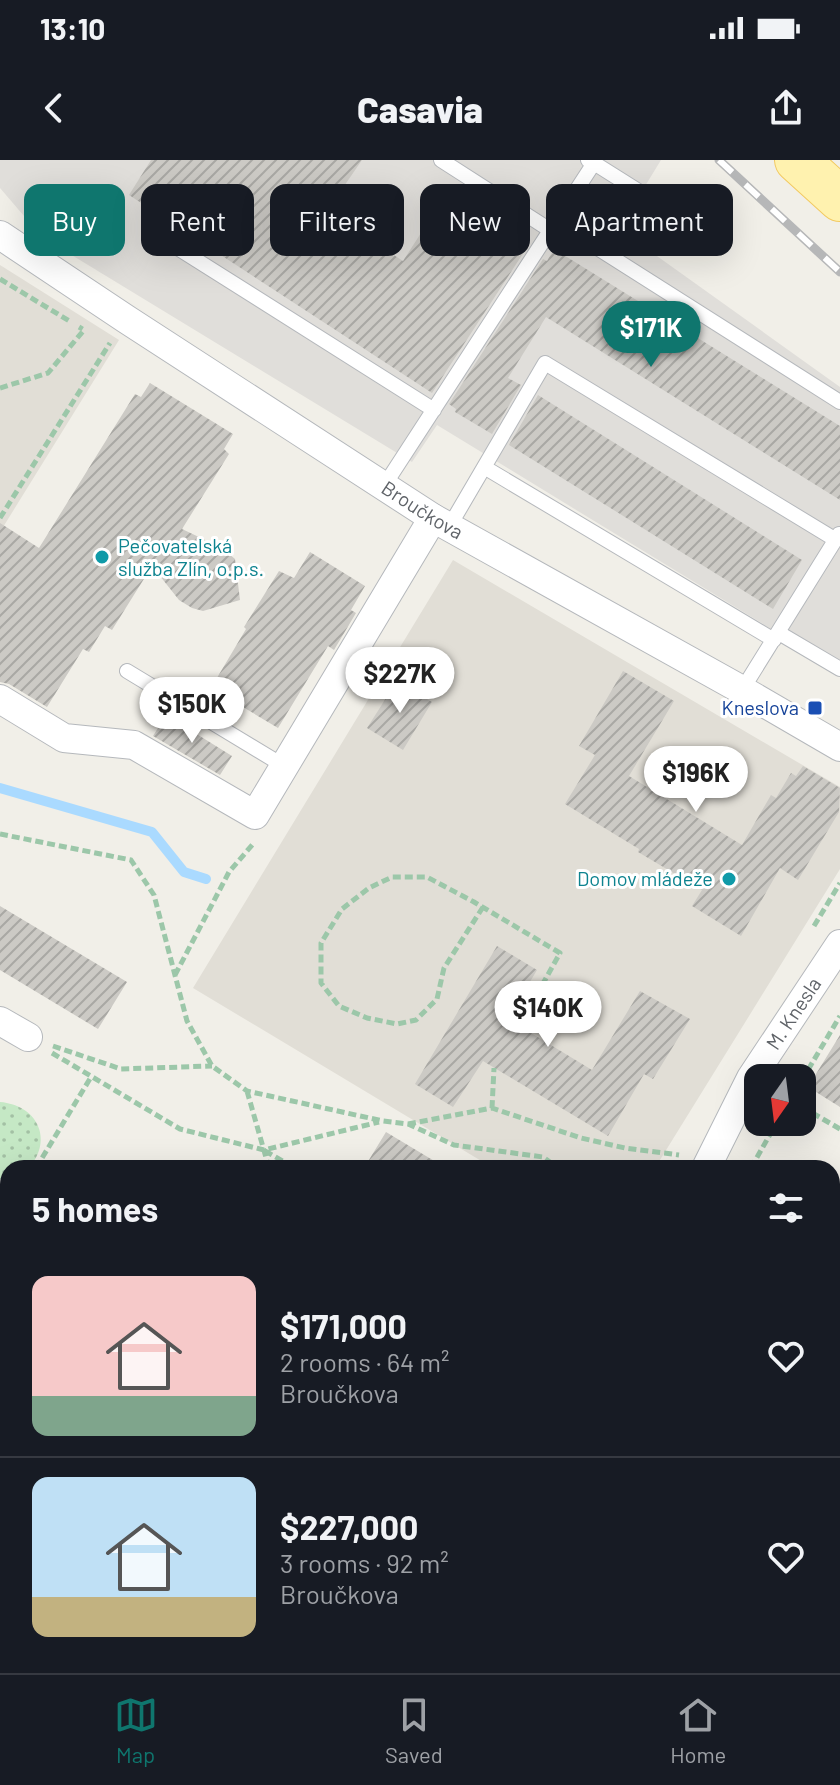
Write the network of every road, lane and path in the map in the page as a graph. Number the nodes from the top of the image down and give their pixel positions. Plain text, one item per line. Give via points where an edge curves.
1 (441, 160) edge
2 (797, 160) edge
3 (591, 162) edge
4 (578, 184) edge
5 (627, 184) edge
6 (840, 199) edge
7 (0, 223) edge
8 (546, 227) edge
9 (546, 236) edge
10 (10, 240) edge
11 (190, 256) edge
12 (610, 256) edge
13 (0, 279) edge
14 (126, 319) junction
15 (0, 388) edge
16 (840, 402) edge
17 (434, 410) junction
18 (484, 467) junction
19 (384, 486) junction
20 (0, 518) edge
21 (441, 522) junction
22 (838, 536) edge
23 (777, 636) junction
24 (840, 669) edge
25 (127, 671) dead end
26 (742, 690) junction
27 (0, 699) edge
28 (840, 747) edge
29 (284, 766) junction
30 (0, 834) edge
31 (483, 907) junction
32 (840, 944) edge
33 (840, 1016) edge
34 (0, 1021) edge
35 (517, 1030) dead end
36 (28, 1037) junction
37 (812, 1064) edge
38 (212, 1066) junction
39 (494, 1068) dead end
40 (91, 1077) junction
41 (247, 1091) junction
42 (492, 1108) junction
43 (816, 1115) edge
44 (383, 1121) junction
45 (408, 1124) junction
46 (840, 1129) edge
47 (769, 1136) edge
48 (264, 1150) junction
49 (679, 1155) dead end
50 (41, 1160) edge
51 (267, 1160) edge
52 (281, 1160) edge
53 (547, 1160) edge
54 (710, 1160) edge
55 (756, 1160) edge

1 - 8 lane
2 - 6 main road
3 - 4 lane
3 - 5 lane
7 - 10 street, Broučkova
9 - 17 lane
10 - 14 street, Broučkova
11 - 17 lane
12 - 16 lane
13 - 15 path via 84,330 48,373
14 - 19 street, Broučkova
14 - 20 path
17 - 19 lane
18 - 21 lane
18 - 22 lane via 545,363
18 - 23 lane
19 - 21 street, Broučkova
21 - 26 street, Broučkova
21 - 29 street
22 - 23 lane
23 - 24 lane
23 - 26 lane
25 - 29 lane
26 - 28 street, Broučkova
27 - 29 street via 64,738 134,745 255,815
30 - 38 path via 131,860 154,895 187,1021
31 - 31 path via 427,877 392,877 342,909 321,943 321,983 339,1006 367,1018 397,1024 416,1020 437,999 444,968
31 - 35 path via 560,953
32 - 54 street, M. Knesla via 751,1078
33 - 37 path
34 - 36 street
36 - 38 path via 121,1069
36 - 40 path
38 - 41 path
39 - 42 path
40 - 48 path via 180,1129
40 - 50 path
41 - 44 path
41 - 48 path
42 - 45 path
42 - 49 path via 581,1138
43 - 46 path
44 - 45 path
44 - 48 path
45 - 53 path via 454,1145
47 - 55 path
48 - 51 path
48 - 52 path

